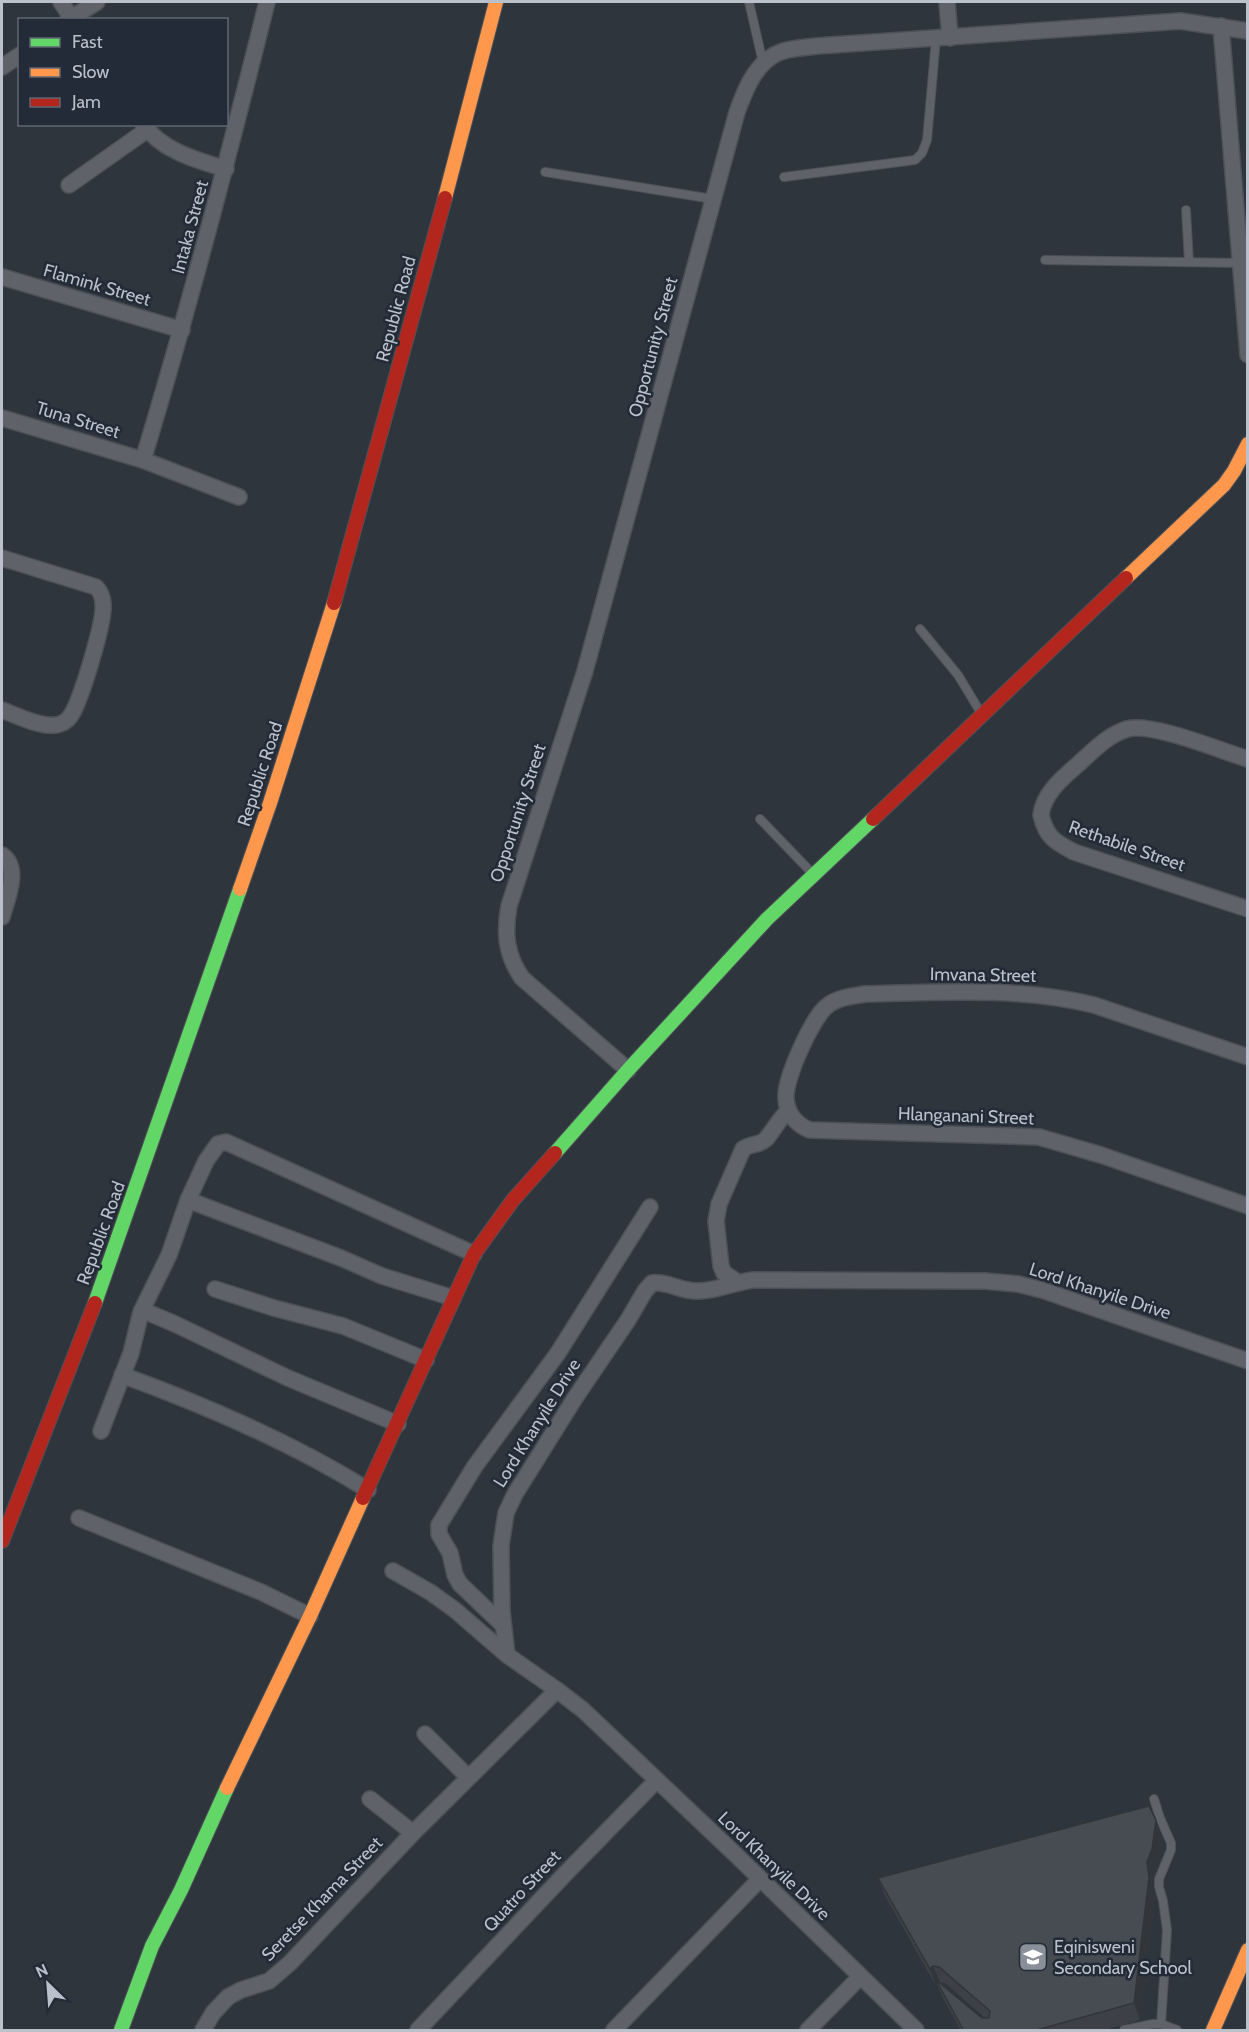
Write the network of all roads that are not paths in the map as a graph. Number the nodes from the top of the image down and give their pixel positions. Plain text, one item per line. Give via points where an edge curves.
1 (61, 2) edge
2 (98, 2) edge
3 (267, 2) edge
4 (496, 2) edge
5 (749, 2) edge
6 (947, 2) edge
7 (70, 18) edge
8 (73, 18) edge
9 (1221, 26) junction
10 (1248, 31) edge
11 (943, 38) junction
12 (18, 56) edge
13 (763, 64) junction
14 (2, 67) edge
15 (145, 128) edge
16 (226, 169) junction
17 (545, 172) dead end
18 (784, 177) dead end
19 (69, 185) dead end
20 (713, 199) junction
21 (1186, 210) dead end
22 (1045, 260) dead end
23 (1189, 262) junction
24 (1240, 263) junction
25 (2, 277) edge
26 (182, 330) junction
27 (1248, 355) edge
28 (2, 418) edge
29 (1248, 444) edge
30 (143, 460) junction
31 (239, 497) dead end
32 (2, 558) edge
33 (920, 628) dead end
34 (2, 710) edge
35 (981, 714) junction
36 (1248, 759) edge
37 (760, 819) dead end
38 (2, 855) edge
39 (813, 874) junction
40 (1248, 909) edge
41 (2, 916) edge
42 (1248, 1057) edge
43 (628, 1070) junction
44 (788, 1111) junction
45 (188, 1200) junction
46 (1248, 1206) edge
47 (650, 1207) dead end
48 (474, 1254) junction
49 (736, 1281) junction
50 (215, 1289) dead end
51 (453, 1298) junction
52 (142, 1310) junction
53 (426, 1360) junction
54 (1248, 1360) edge
55 (122, 1375) junction
56 (398, 1424) junction
57 (101, 1431) dead end
58 (368, 1490) junction
59 (79, 1518) dead end
60 (2, 1540) edge
61 (393, 1571) dead end
62 (310, 1616) junction
63 (503, 1625) junction
64 (507, 1655) junction
65 (557, 1690) junction
66 (425, 1734) dead end
67 (468, 1777) junction
68 (657, 1780) junction
69 (370, 1799) dead end
70 (1154, 1799) dead end
71 (412, 1833) junction
72 (760, 1879) junction
73 (1248, 1950) edge
74 (860, 1977) junction
75 (1161, 2024) junction
76 (121, 2031) edge
77 (203, 2031) edge
78 (418, 2031) edge
79 (614, 2031) edge
80 (808, 2031) edge
81 (916, 2031) edge
82 (1124, 2031) edge
83 (1177, 2031) edge
84 (1213, 2031) edge

1 - 7 street
2 - 8 street
3 - 16 street, Intaka Street
4 - 60 street, Republic Road via 332,610 270,803 106,1275
5 - 13 lane
6 - 11 street
9 - 10 street, Opportunity Street
9 - 11 street, Opportunity Street via 1180,21
9 - 24 street
11 - 13 street, Opportunity Street via 794,50 772,56
11 - 18 lane via 927,140 915,160
12 - 14 street
13 - 20 street, Opportunity Street via 744,91
15 - 16 street via 161,144
15 - 19 street
16 - 26 street, Intaka Street
17 - 20 lane
20 - 43 street, Opportunity Street via 585,671 506,924 509,955 522,978
21 - 23 lane
22 - 23 lane
23 - 24 lane
24 - 27 street
25 - 26 street, Flamink Street
26 - 30 street, Intaka Street
28 - 30 street, Tuna Street
29 - 35 street via 1224,485
30 - 31 street, Tuna Street
32 - 34 street via 96,587 104,605 87,674 68,719 48,726
33 - 35 lane via 958,675
35 - 39 street
36 - 40 street, Rethabile Street via 1156,730 1128,729 1106,741 1063,778 1047,798 1041,815 1056,843 1074,852
37 - 39 lane
38 - 41 street via 12,873
39 - 43 street
42 - 44 street, Imvana Street via 1069,999 1017,993 866,994 833,1002 817,1017 788,1083
43 - 48 street via 513,1200
44 - 46 street, Hlanganani Street via 799,1125 819,1132 1039,1137
44 - 49 street via 766,1139 743,1149 719,1204 718,1257 724,1273
45 - 48 street via 211,1152 226,1142
45 - 51 street via 382,1276
45 - 52 street via 169,1255
47 - 63 street via 558,1353 475,1466 440,1525 439,1534 450,1553 459,1584
48 - 51 street
49 - 54 street, Lord Khanyile Drive via 1018,1284
49 - 63 street, Lord Khanyile Drive via 722,1288 695,1292 652,1283 645,1291 507,1508 501,1538
50 - 53 street via 343,1326
51 - 53 street
52 - 55 street
52 - 56 street
53 - 56 street
55 - 57 street
55 - 58 street via 261,1432
56 - 58 street
58 - 62 street
59 - 62 street
61 - 64 street via 455,1610
62 - 76 street via 152,1946
63 - 64 street, Lord Khanyile Drive
64 - 65 street, Lord Khanyile Drive
65 - 67 street, Seretse Khama Street
65 - 68 street, Lord Khanyile Drive
66 - 67 street
67 - 71 street, Seretse Khama Street
68 - 72 street, Lord Khanyile Drive
68 - 78 street, Quatro Street
69 - 71 street, Seretse Khama Street
70 - 75 lane via 1171,1843 1158,1887 1167,1930
71 - 77 street, Seretse Khama Street via 280,1973 270,1981 228,1997
72 - 74 street, Lord Khanyile Drive
72 - 79 street
73 - 84 street
74 - 80 street
74 - 81 street, Lord Khanyile Drive
75 - 82 lane
75 - 83 lane

